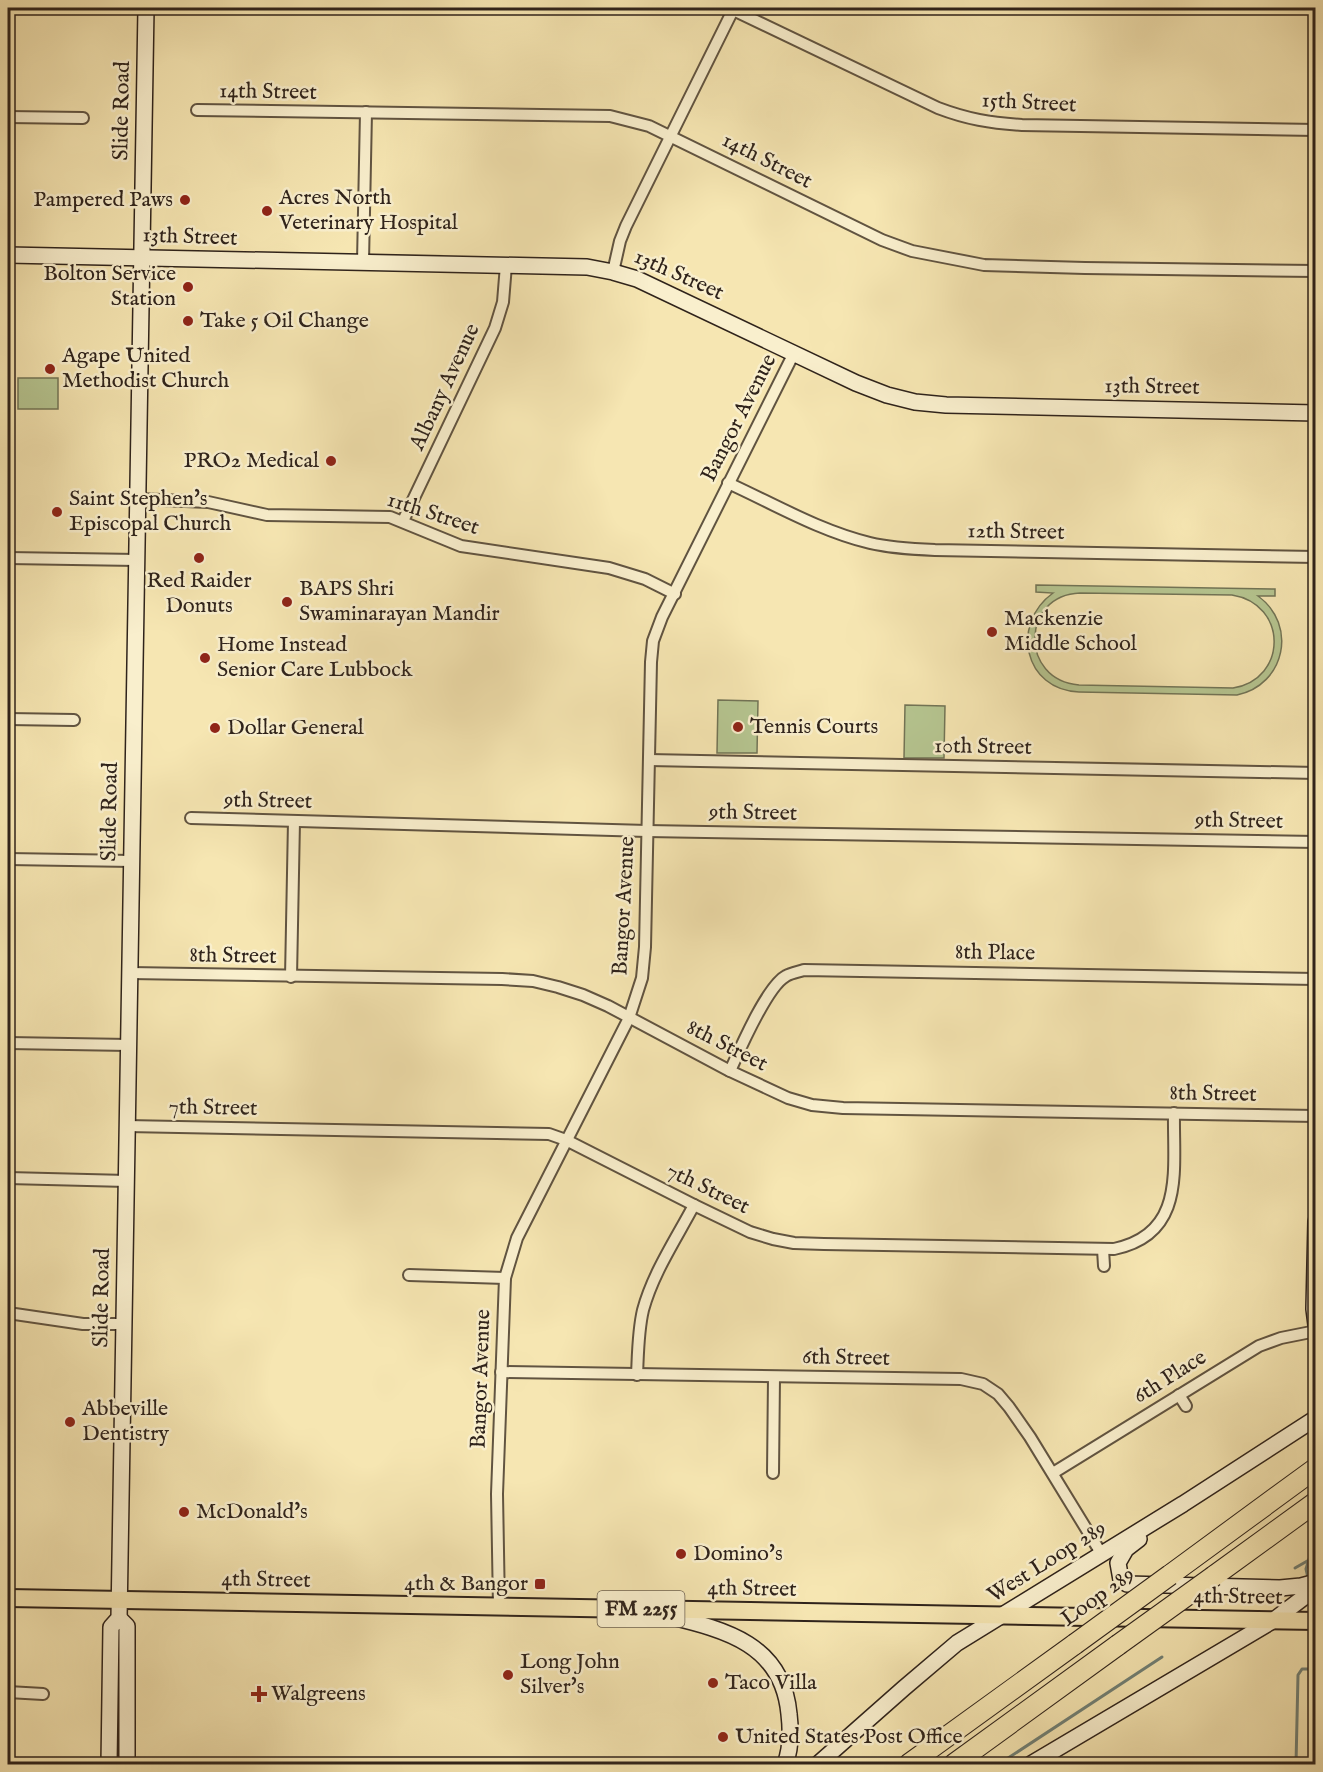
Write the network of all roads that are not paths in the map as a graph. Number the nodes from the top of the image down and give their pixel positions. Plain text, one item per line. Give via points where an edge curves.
1 (146, 8) edge
2 (732, 8) edge
3 (196, 110) dead end
4 (366, 112) junction
5 (8, 117) edge
6 (83, 118) dead end
7 (1316, 130) edge
8 (671, 136) junction
9 (8, 255) edge
10 (142, 258) junction
11 (363, 262) junction
12 (506, 265) junction
13 (1316, 271) edge
14 (613, 272) junction
15 (794, 353) junction
16 (1316, 413) edge
17 (728, 483) junction
18 (138, 500) junction
19 (403, 521) junction
20 (1316, 556) edge
21 (8, 558) edge
22 (137, 560) junction
23 (675, 594) junction
24 (8, 718) edge
25 (74, 720) dead end
26 (649, 760) junction
27 (1316, 772) edge
28 (191, 818) dead end
29 (294, 821) junction
30 (647, 831) junction
31 (1316, 842) edge
32 (8, 859) edge
33 (132, 861) junction
34 (130, 973) junction
35 (291, 977) junction
36 (1316, 979) edge
37 (629, 1018) junction
38 (8, 1043) edge
39 (129, 1045) junction
40 (730, 1071) junction
41 (1174, 1113) junction
42 (1316, 1116) edge
43 (128, 1126) junction
44 (566, 1140) junction
45 (8, 1178) edge
46 (126, 1181) junction
47 (694, 1205) junction
48 (1316, 1221) edge
49 (1103, 1249) junction
50 (1104, 1266) dead end
51 (409, 1275) dead end
52 (505, 1278) junction
53 (8, 1312) edge
54 (124, 1324) junction
55 (1316, 1325) edge
56 (1316, 1330) edge
57 (501, 1372) junction
58 (637, 1375) junction
59 (774, 1377) junction
60 (1179, 1395) junction
61 (1186, 1406) dead end
62 (1316, 1418) edge
63 (1316, 1468) edge
64 (773, 1473) dead end
65 (1053, 1473) junction
66 (1316, 1502) edge
67 (1183, 1504) junction
68 (1101, 1553) junction
69 (1316, 1582) edge
70 (1316, 1588) edge
71 (8, 1598) edge
72 (119, 1600) junction
73 (500, 1607) junction
74 (642, 1609) junction
75 (1004, 1616) junction
76 (119, 1618) junction
77 (1274, 1620) junction
78 (1316, 1621) edge
79 (8, 1692) edge
80 (43, 1694) dead end
81 (109, 1764) edge
82 (127, 1764) edge
83 (785, 1764) edge
84 (818, 1764) edge
85 (909, 1764) edge
86 (954, 1764) edge
87 (1031, 1764) edge

1 - 10 main road, Slide Road
2 - 7 street, 15th Street via 966,118 990,123
2 - 8 street
3 - 4 street, 14th Street
4 - 8 street, 14th Street via 610,116 635,121
4 - 11 street
5 - 6 street
8 - 13 street, 14th Street via 882,240 942,258 984,265
8 - 14 street via 626,226
9 - 10 main road, 13th Street
10 - 11 main road, 13th Street
10 - 18 main road, Slide Road
11 - 12 main road, 13th Street
12 - 14 main road, 13th Street via 577,266
12 - 19 street, Albany Avenue via 503,302 495,328
14 - 15 main road, 13th Street via 652,285
15 - 16 main road, 13th Street via 856,383 915,402
15 - 17 street, Bangor Avenue
17 - 20 street, 12th Street via 830,530 896,548
17 - 23 street, Bangor Avenue
18 - 19 street, 11th Street via 208,502 267,515 373,515
18 - 22 main road, Slide Road
19 - 23 street, 11th Street via 461,546 609,568
21 - 22 street
22 - 33 main road, Slide Road
23 - 26 street, Bangor Avenue via 653,641
24 - 25 street
26 - 27 street, 10th Street
26 - 30 street, Bangor Avenue
28 - 29 street, 9th Street
29 - 30 street, 9th Street
29 - 35 street
30 - 31 street, 9th Street
30 - 37 street, Bangor Avenue via 645,947 642,978
32 - 33 street
33 - 34 main road, Slide Road
34 - 35 street, 8th Street
34 - 39 main road, Slide Road
35 - 37 street, 8th Street via 533,981 583,995
36 - 40 street, 8th Place via 804,970 785,976 776,985
37 - 40 street, 8th Street
37 - 44 street, Bangor Avenue
38 - 39 street
39 - 43 main road, Slide Road
40 - 41 street, 8th Street via 788,1098 843,1108
41 - 42 street, 8th Street
41 - 49 street, 7th Street via 1172,1196 1167,1211 1152,1233 1142,1240
43 - 44 street, 7th Street via 549,1134
43 - 46 main road, Slide Road
44 - 47 street, 7th Street
44 - 52 street, Bangor Avenue via 517,1238
45 - 46 street
46 - 54 main road, Slide Road
47 - 49 street, 7th Street via 750,1232 794,1243
47 - 58 street via 657,1274 643,1311
48 - 55 main road
49 - 50 street
51 - 52 street
52 - 57 street, Bangor Avenue
53 - 54 street via 83,1324
54 - 72 main road, Slide Road
56 - 60 street, 6th Place via 1259,1346
57 - 58 street, 6th Street
57 - 73 street, Bangor Avenue via 497,1494
58 - 59 street, 6th Street
59 - 64 street
59 - 65 street, 6th Street via 961,1379 983,1384 1009,1407
60 - 61 street
60 - 65 street, 6th Place
62 - 67 main road, West Loop 289
63 - 85 highway, Loop 289, bridge
65 - 68 street, 6th Street
66 - 86 highway, bridge
67 - 68 main road, West Loop 289
67 - 69 main road via 1126,1550 1118,1563 1121,1580 1128,1584 1280,1588
68 - 75 main road, West Loop 289
70 - 77 main road
71 - 72 main road, 4th Street / FM 2255
72 - 73 main road, 4th Street / FM 2255
72 - 76 main road, Slide Road
73 - 74 main road, 4th Street / FM 2255
74 - 75 main road, 4th Street / FM 2255
74 - 83 main road via 727,1632 764,1658 775,1671 789,1705 790,1742
75 - 77 main road, 4th Street / FM 2255
75 - 84 main road, West Loop 289 via 957,1643
76 - 81 main road, Slide Road via 111,1627
76 - 82 main road, Slide Road via 127,1626
77 - 78 main road, 4th Street / FM 2255
77 - 87 main road
79 - 80 street

